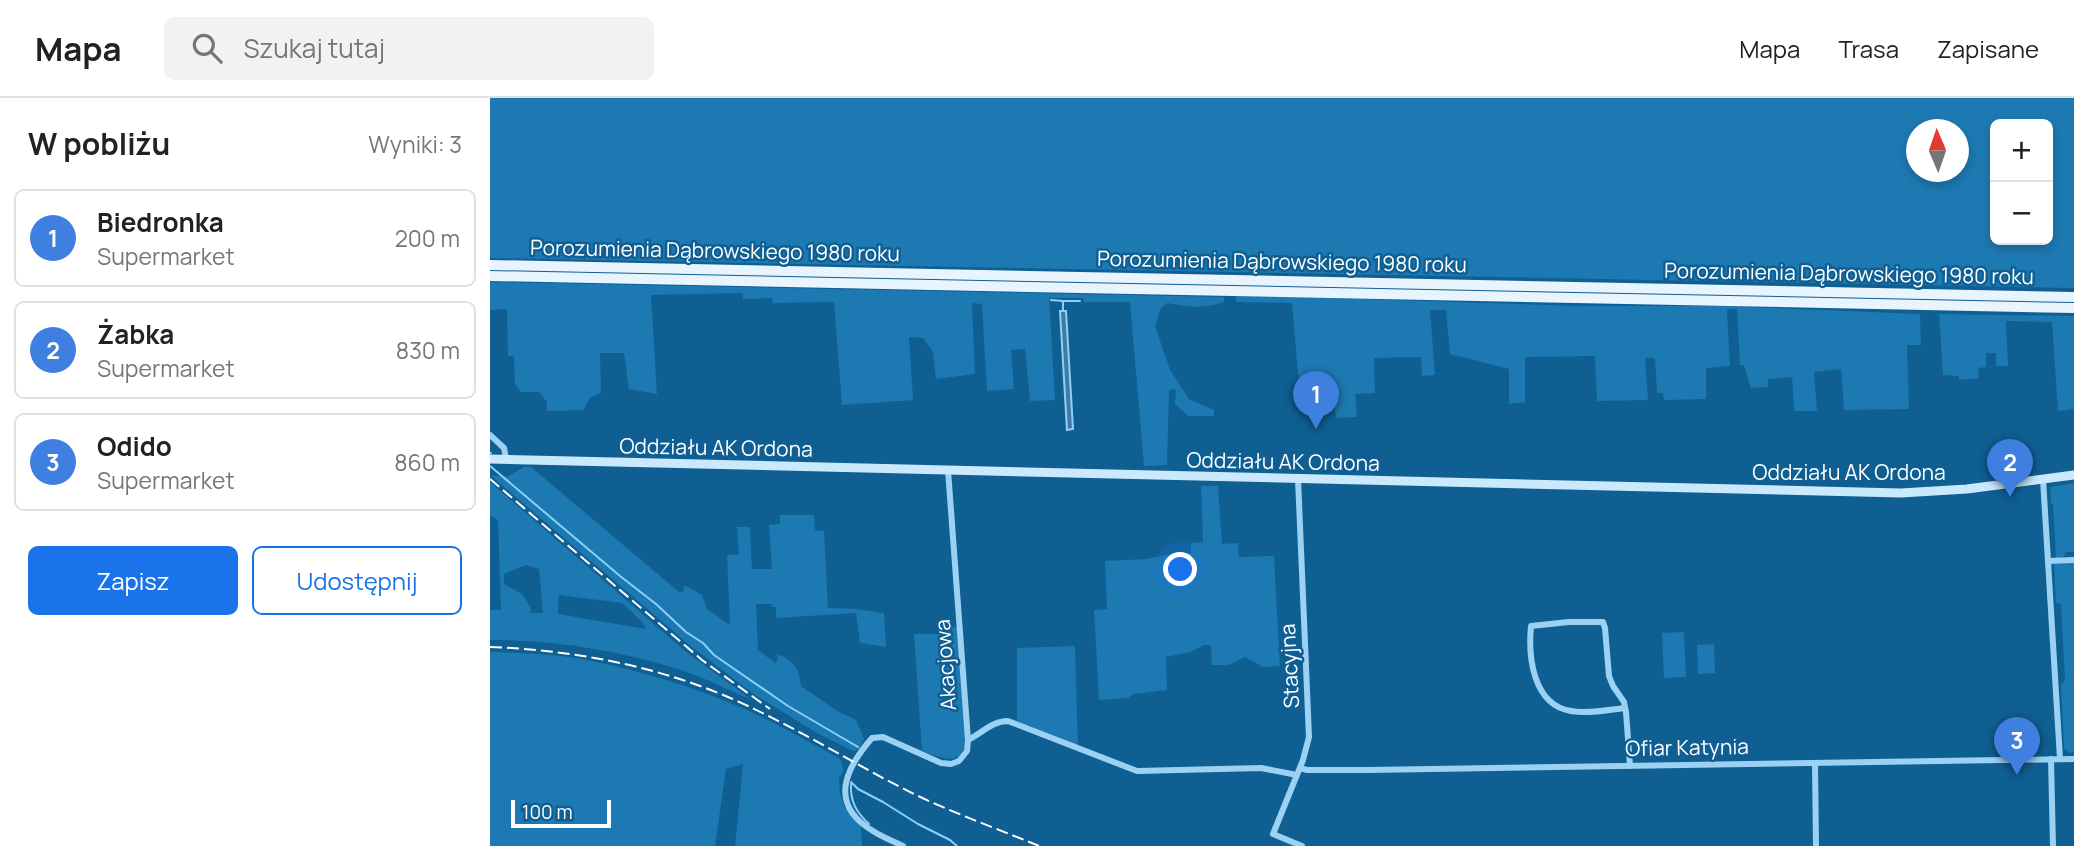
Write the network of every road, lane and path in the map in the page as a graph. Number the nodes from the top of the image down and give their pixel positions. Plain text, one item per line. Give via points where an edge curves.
1 (490, 265) edge
2 (490, 276) edge
3 (2074, 297) edge
4 (2074, 308) edge
5 (490, 435) edge
6 (490, 459) edge
7 (506, 459) junction
8 (948, 470) junction
9 (2074, 475) edge
10 (1298, 479) junction
11 (2043, 479) junction
12 (2074, 560) edge
13 (2048, 561) junction
14 (1625, 708) junction
15 (968, 740) junction
16 (2056, 759) junction
17 (2074, 759) edge
18 (1815, 763) junction
19 (1630, 766) junction
20 (1299, 771) junction
21 (903, 846) edge
22 (1302, 846) edge
23 (1816, 846) edge
24 (2053, 846) edge

1 - 3 main road, Porozumienia Dąbrowskiego 1980 roku
2 - 4 main road, Porozumienia Dąbrowskiego 1980 roku
5 - 7 street via 504,448
6 - 7 street, Oddziału AK Ordona
7 - 8 street, Oddziału AK Ordona
8 - 10 street, Oddziału AK Ordona
8 - 15 street, Akacjowa
9 - 11 street, Oddziału AK Ordona
10 - 11 street, Oddziału AK Ordona via 1901,493
10 - 20 street, Stacyjna via 1309,723 1308,745
11 - 13 street
12 - 13 street
13 - 16 street
14 - 14 street via 1609,676 1603,622 1532,625 1534,674 1552,703 1575,712
14 - 19 street
15 - 20 street, Ofiar Katynia via 1003,721 1137,771
15 - 21 street, Akacjowa via 967,751 955,763 947,764 883,737 872,738 858,754 845,780 846,799 863,824
16 - 17 street, Ofiar Katynia
16 - 18 street, Ofiar Katynia
16 - 24 street
18 - 19 street, Ofiar Katynia
18 - 23 street
19 - 20 street, Ofiar Katynia
20 - 22 street, Stacyjna via 1273,834

